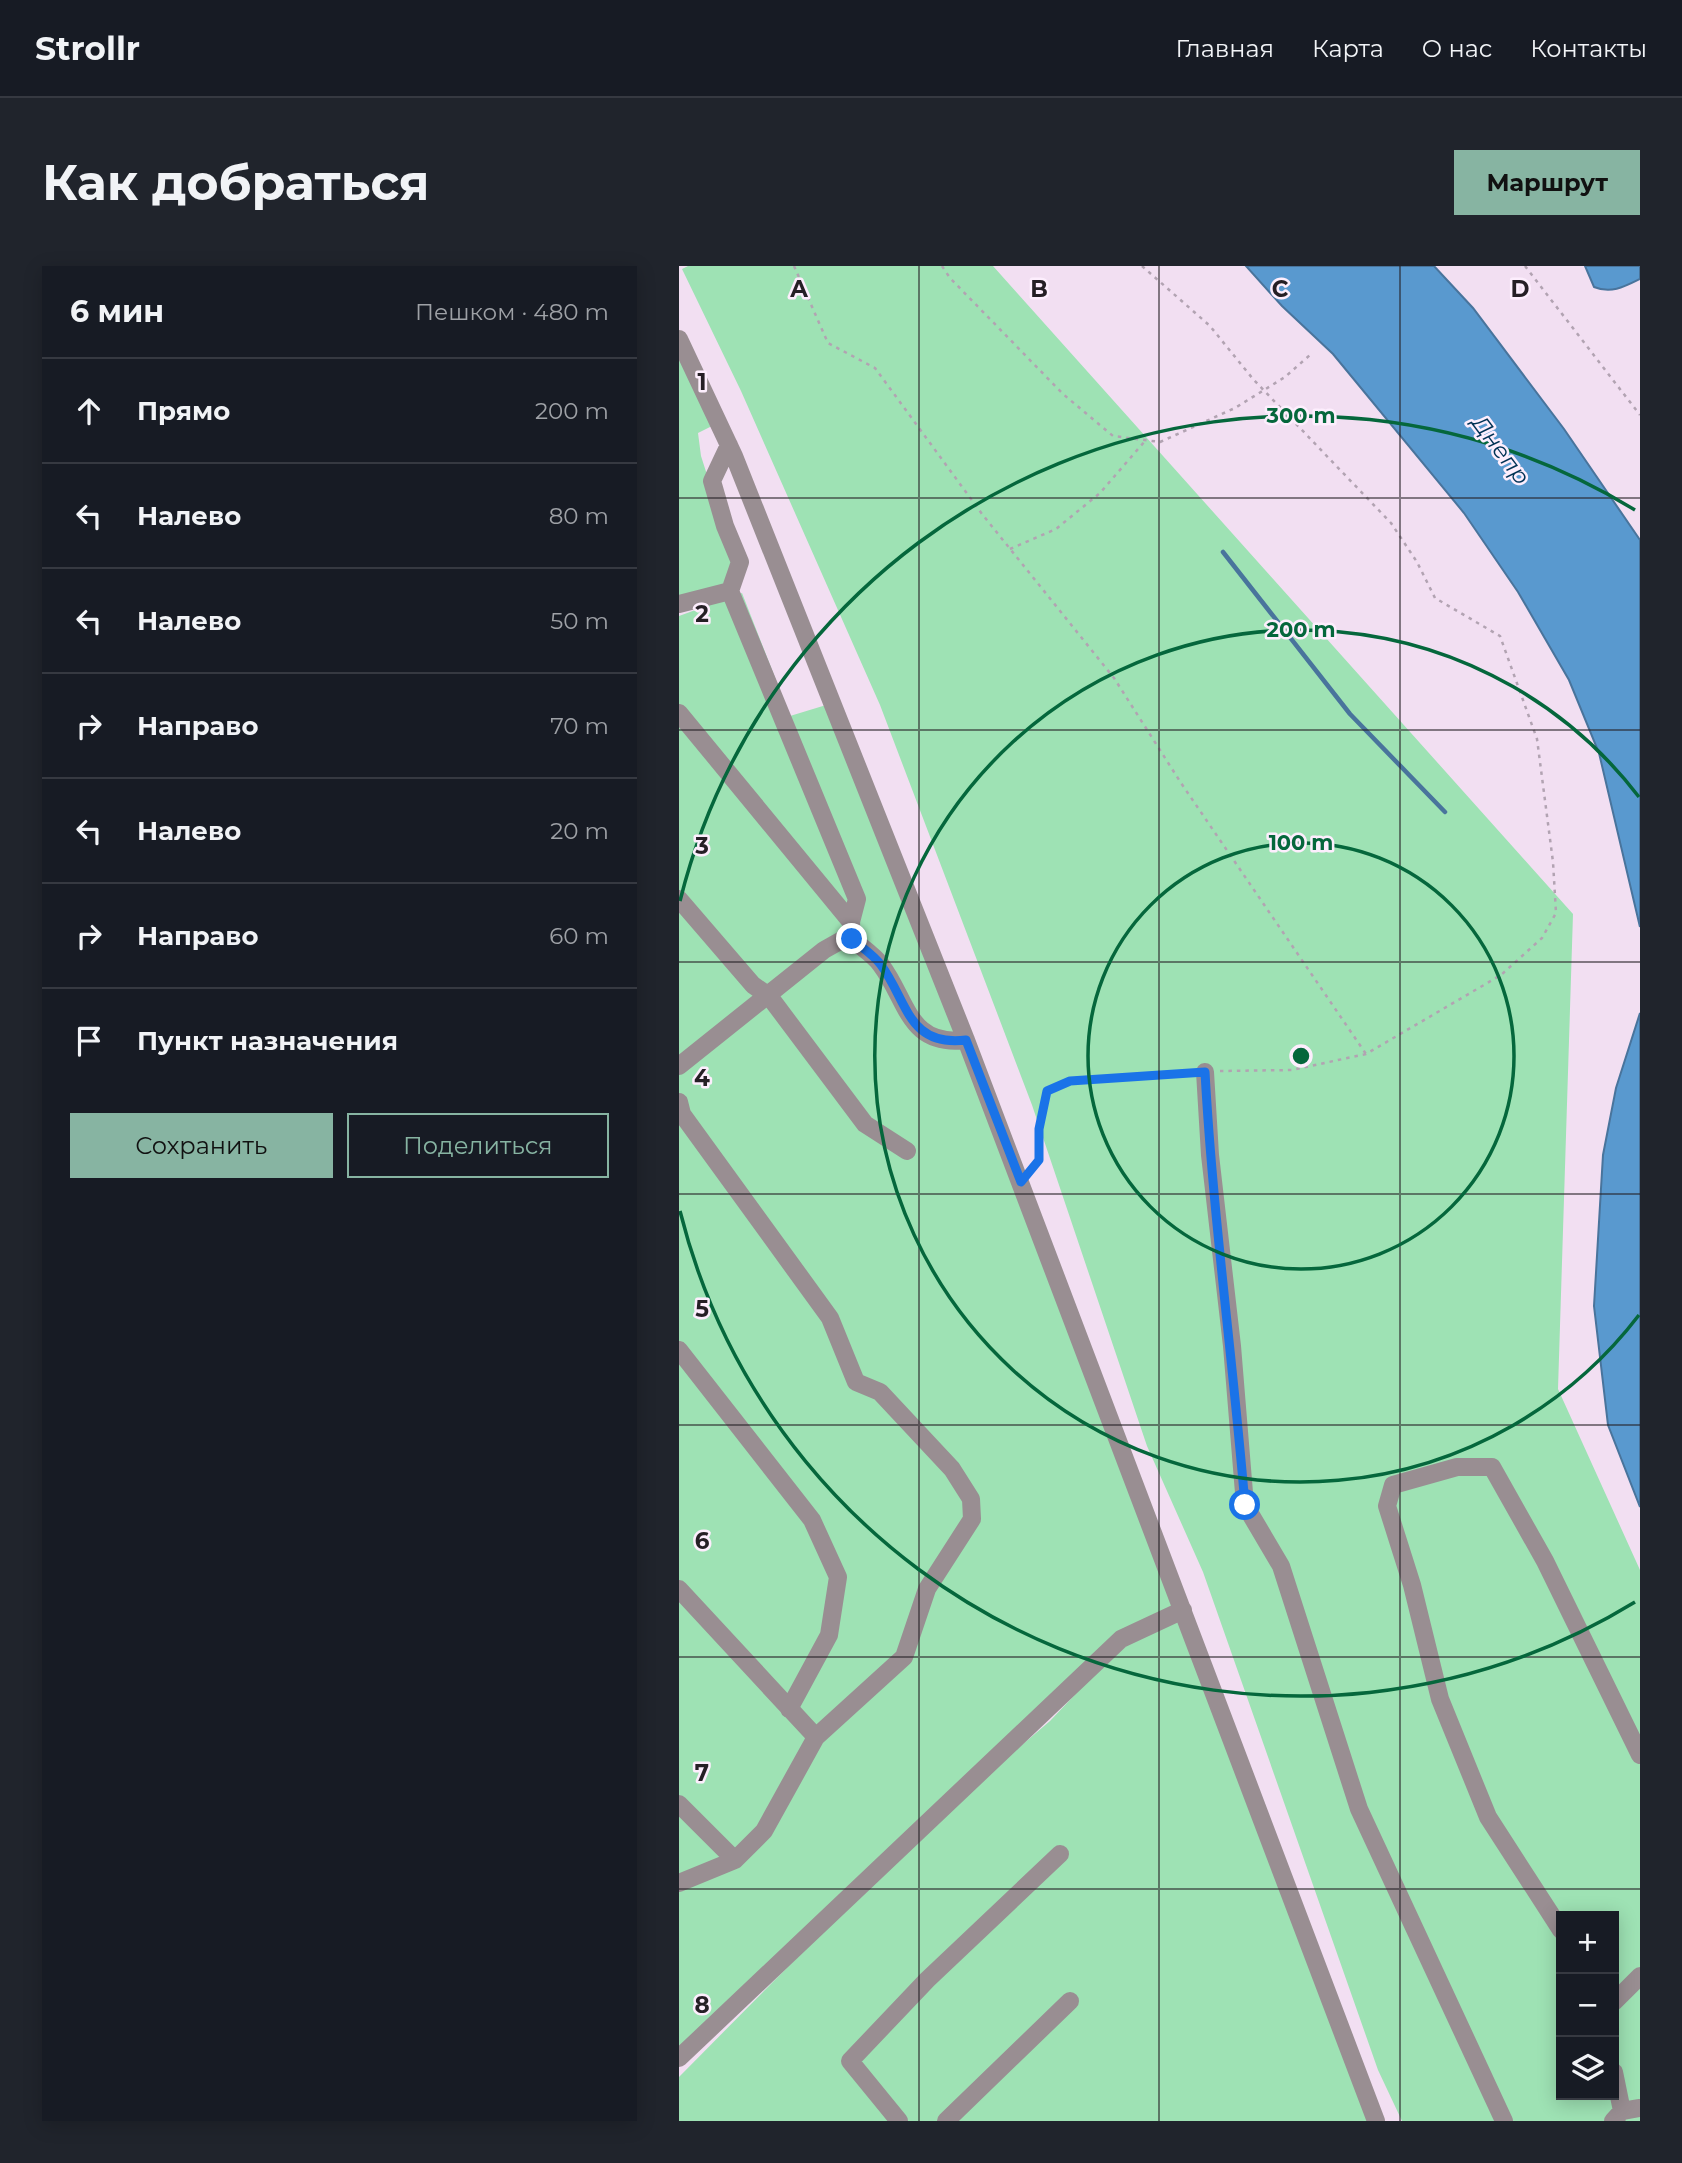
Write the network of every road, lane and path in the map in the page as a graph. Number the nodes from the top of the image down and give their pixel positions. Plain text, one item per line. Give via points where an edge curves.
1 (794, 266) edge
2 (942, 266) edge
3 (1142, 266) edge
4 (1525, 266) edge
5 (679, 339) edge
6 (1310, 355) dead end
7 (1263, 390) junction
8 (1640, 415) edge
9 (1146, 440) junction
10 (729, 444) junction
11 (1010, 549) junction
12 (730, 591) junction
13 (679, 604) edge
14 (679, 713) edge
15 (679, 899) edge
16 (852, 931) junction
17 (769, 996) junction
18 (966, 1040) junction
19 (1366, 1054) junction
20 (679, 1066) edge
21 (1205, 1072) junction
22 (679, 1102) edge
23 (907, 1151) dead end
24 (1021, 1182) junction
25 (679, 1350) edge
26 (679, 1588) edge
27 (1183, 1611) junction
28 (789, 1709) junction
29 (816, 1737) junction
30 (1640, 1755) edge
31 (679, 1804) edge
32 (1060, 1854) dead end
33 (735, 1860) junction
34 (679, 1883) edge
35 (1556, 1922) edge
36 (1640, 1976) edge
37 (1619, 1997) edge
38 (1070, 2001) dead end
39 (679, 2058) edge
40 (1619, 2091) edge
41 (1625, 2114) edge
42 (899, 2121) edge
43 (946, 2121) edge
44 (1376, 2121) edge
45 (1504, 2121) edge

1 - 11 path via 828,343 875,368
2 - 9 path via 1073,402 1113,436
3 - 7 path via 1210,326
4 - 8 path
5 - 10 street
6 - 7 path
7 - 9 path via 1160,442
7 - 19 path via 1391,523 1435,598 1500,636 1537,739 1556,913 1547,930 1501,975
9 - 11 path via 1100,494 1056,528
10 - 12 street via 712,481 740,562
10 - 18 street
11 - 19 path via 1114,678
12 - 13 street
12 - 16 street via 857,899
14 - 16 street
15 - 17 street via 753,985
16 - 17 street
16 - 18 street via 880,964 904,1009 928,1036 947,1042
17 - 20 street
17 - 23 street via 865,1124
18 - 24 street
19 - 21 path via 1292,1070
21 - 24 path via 1070,1081 1047,1091 1039,1129 1039,1160
21 - 45 street via 1245,1505 1281,1566 1359,1809
22 - 29 street via 682,1114 830,1318 856,1382 880,1392 952,1469 971,1499 972,1519 927,1589 904,1657
24 - 27 street
25 - 28 street via 812,1520 838,1577 829,1635
26 - 28 street
27 - 39 street via 1121,1639
27 - 44 street
28 - 29 street
29 - 33 street via 764,1831
30 - 35 street via 1545,1561 1492,1467 1457,1467 1393,1485 1387,1506 1440,1699 1488,1817
31 - 33 street
32 - 42 street via 927,1980 850,2061
33 - 34 street
36 - 37 street
38 - 43 street
40 - 41 street

